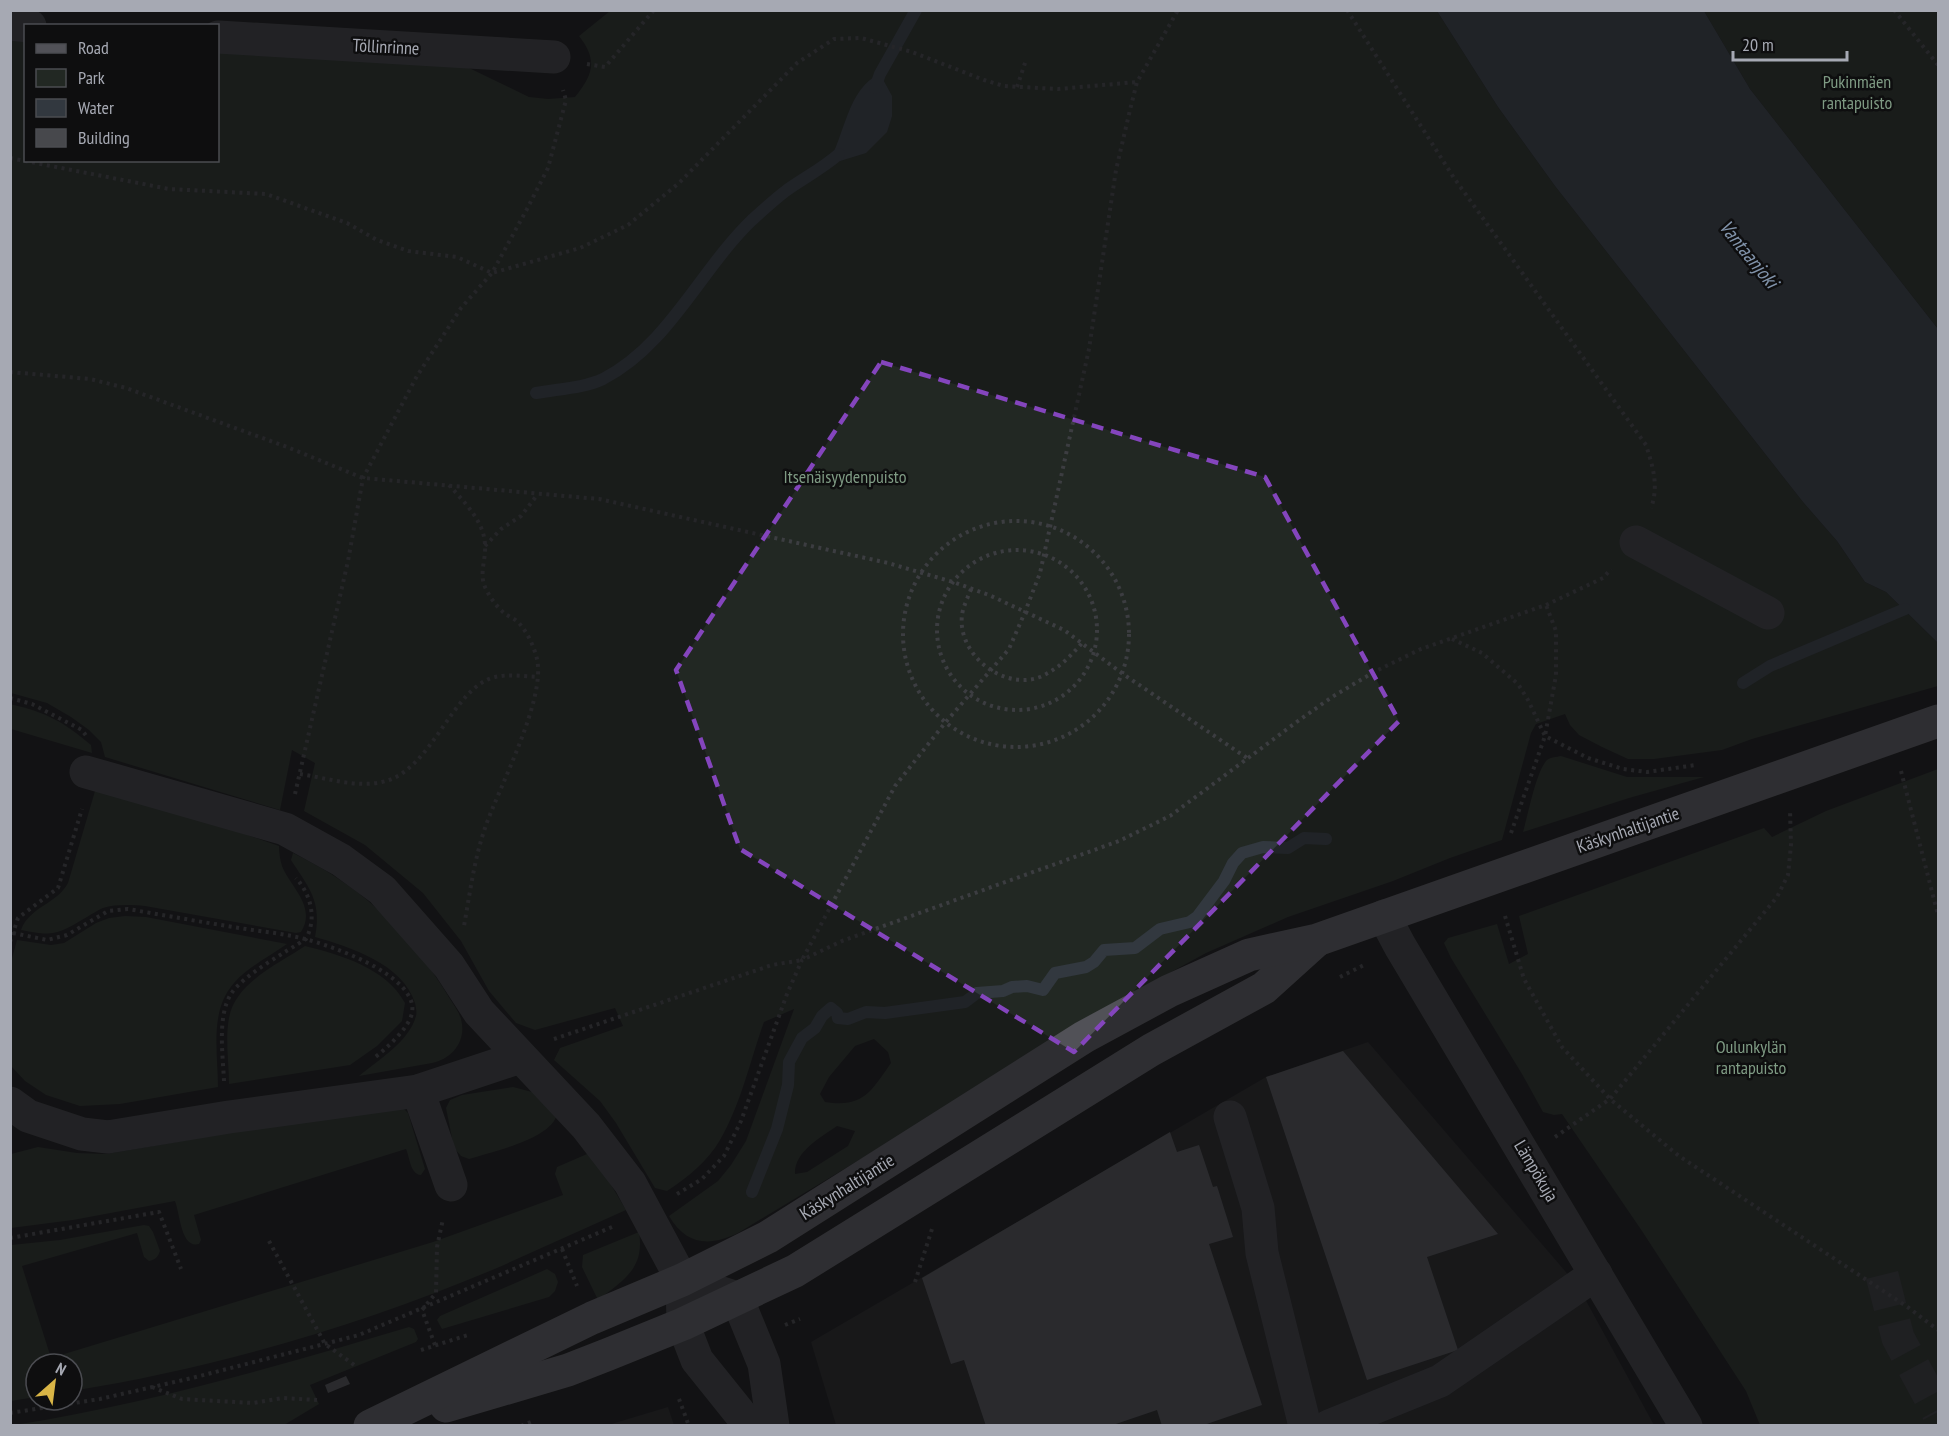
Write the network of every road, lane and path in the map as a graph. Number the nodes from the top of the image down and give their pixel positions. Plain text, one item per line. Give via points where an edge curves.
1 (654, 10) edge
2 (1178, 10) edge
3 (1347, 10) edge
4 (1894, 10) edge
5 (219, 37) edge
6 (554, 57) junction
7 (1026, 60) dead end
8 (1938, 65) edge
9 (1137, 82) junction
10 (1017, 87) junction
11 (31, 162) edge
12 (492, 273) junction
13 (10, 372) edge
14 (1619, 407) dead end
15 (363, 478) junction
16 (448, 484) junction
17 (539, 493) junction
18 (1050, 525) junction
19 (1636, 543) dead end
20 (485, 546) junction
21 (1045, 553) junction
22 (921, 573) junction
23 (953, 582) junction
24 (971, 589) junction
25 (1025, 612) junction
26 (1768, 613) dead end
27 (1451, 639) junction
28 (1083, 642) junction
29 (1097, 653) junction
30 (991, 671) junction
31 (1123, 674) junction
32 (537, 677) junction
33 (967, 696) junction
34 (10, 698) edge
35 (1936, 722) edge
36 (945, 723) junction
37 (1545, 736) junction
38 (1247, 758) junction
39 (1702, 764) dead end
40 (1900, 769) dead end
41 (89, 772) junction
42 (300, 774) junction
43 (1790, 807) dead end
44 (285, 829) junction
45 (1510, 836) dead end
46 (1938, 915) edge
47 (1384, 916) junction
48 (1505, 916) dead end
49 (13, 933) junction
50 (306, 939) junction
51 (1317, 940) junction
52 (10, 942) edge
53 (802, 960) junction
54 (449, 966) junction
55 (520, 1057) junction
56 (372, 1060) dead end
57 (418, 1091) junction
58 (1610, 1099) junction
59 (16, 1114) edge
60 (229, 1117) junction
61 (1230, 1117) dead end
62 (1527, 1155) junction
63 (451, 1185) joint
64 (646, 1211) junction
65 (934, 1223) dead end
66 (10, 1238) edge
67 (269, 1242) dead end
68 (562, 1249) junction
69 (181, 1269) dead end
70 (1596, 1274) junction
71 (681, 1280) junction
72 (915, 1282) dead end
73 (578, 1288) dead end
74 (737, 1298) junction
75 (422, 1310) junction
76 (683, 1324) junction
77 (1938, 1330) edge
78 (326, 1344) junction
79 (435, 1345) dead end
80 (357, 1367) dead end
81 (152, 1387) junction
82 (317, 1400) dead end
83 (10, 1413) edge
84 (370, 1425) edge
85 (381, 1425) edge
86 (750, 1425) edge
87 (773, 1425) edge
88 (1305, 1425) edge
89 (1329, 1425) edge
90 (1686, 1425) edge

1 - 6 path via 606,67
2 - 9 path
3 - 14 path via 1454,178
4 - 8 path
5 - 6 street, Töllinrinne
6 - 12 path via 566,100 548,168
7 - 10 path
9 - 10 path via 1058,89
9 - 18 path via 1116,170 1089,350
10 - 12 path via 984,80 912,52 861,38 834,39 797,63 679,183 628,225 580,248
11 - 12 path via 170,189 266,194 347,223 408,251 457,257
12 - 15 path via 461,308 417,376
13 - 15 path via 90,379 126,388
15 - 16 path
15 - 42 path
16 - 17 path
16 - 20 path via 479,524
17 - 20 path via 521,516
17 - 22 path via 599,499
18 - 21 path
18 - 22 path via 1017,520 987,523 958,534
18 - 31 path via 1080,540 1106,566 1124,598 1131,635
19 - 26 street
20 - 32 path via 483,584 502,612 517,621 526,633 538,661
21 - 23 path via 1013,548 987,552
21 - 25 path
21 - 29 path via 1068,567 1088,592 1096,623
22 - 23 path
22 - 36 path via 905,607 902,637 908,668 920,697
23 - 24 path
23 - 33 path via 938,614 938,645 948,672
24 - 25 path
24 - 30 path via 962,615 964,637 974,655
25 - 28 path
25 - 30 path via 1009,649
27 - 37 path via 1482,653 1518,684
27 - 37 path via 1546,605 1556,631 1556,675
27 - 38 path via 1374,672
28 - 29 path
28 - 30 path via 1060,667 1037,678 1012,680
29 - 31 path
29 - 33 path via 1082,680 1055,701 1026,711 995,710
30 - 33 path
31 - 36 path via 1101,711 1063,736 1022,747 979,742
31 - 38 path
32 - 42 path via 493,677 467,696 415,763 385,782 364,785
32 - 54 path via 522,736 485,829 459,954
33 - 36 path
34 - 41 path via 32,704 82,730 95,747
35 - 47 main road, Käskynhaltijantie
36 - 53 path via 895,786
37 - 39 path via 1588,758 1623,769 1647,772
37 - 45 path
38 - 53 path via 1170,816 1119,841 842,941
40 - 46 path
41 - 44 street
41 - 49 path via 58,888 18,918
42 - 44 path
43 - 58 path via 1788,876 1777,897
44 - 50 path via 287,863 309,897 312,919
44 - 54 street via 341,860 382,890
47 - 51 main road, Käskynhaltijantie
47 - 62 street, Lämpökuja
48 - 58 path via 1524,979 1562,1047
49 - 50 path via 47,940 67,934 108,910 128,909
49 - 52 path
50 - 56 path via 386,972 404,989 412,1013 388,1048
50 - 60 path via 244,980 231,994 222,1036
51 - 71 main road, Käskynhaltijantie via 1249,955 1169,991 1084,1037 768,1237
51 - 74 main road, Käskynhaltijantie via 1264,988 1151,1050 795,1271
53 - 55 path via 772,965 542,1043
53 - 64 path via 724,1156 702,1179
54 - 55 street via 479,1012
55 - 57 street
55 - 64 street via 586,1126 630,1183
57 - 60 street
57 - 63 street
58 - 62 path
58 - 77 path via 1679,1156
59 - 60 street via 82,1134 108,1137
61 - 88 street via 1258,1208 1262,1253
62 - 70 street, Lämpökuja
63 - 75 path via 437,1247 436,1293
64 - 68 path
64 - 71 street
65 - 72 path
66 - 69 path via 159,1212
67 - 78 path
68 - 73 path
68 - 75 path
70 - 89 street via 1440,1381
70 - 90 street, Lämpökuja
71 - 74 street
71 - 76 street
71 - 84 main road, Käskynhaltijantie via 592,1318
74 - 76 main road, Käskynhaltijantie
74 - 87 street via 764,1364
75 - 78 path
75 - 79 path
76 - 85 main road, Käskynhaltijantie via 568,1370
76 - 86 street via 697,1360
78 - 80 path
78 - 81 path
81 - 82 path via 182,1399 253,1403 283,1398
81 - 83 path

